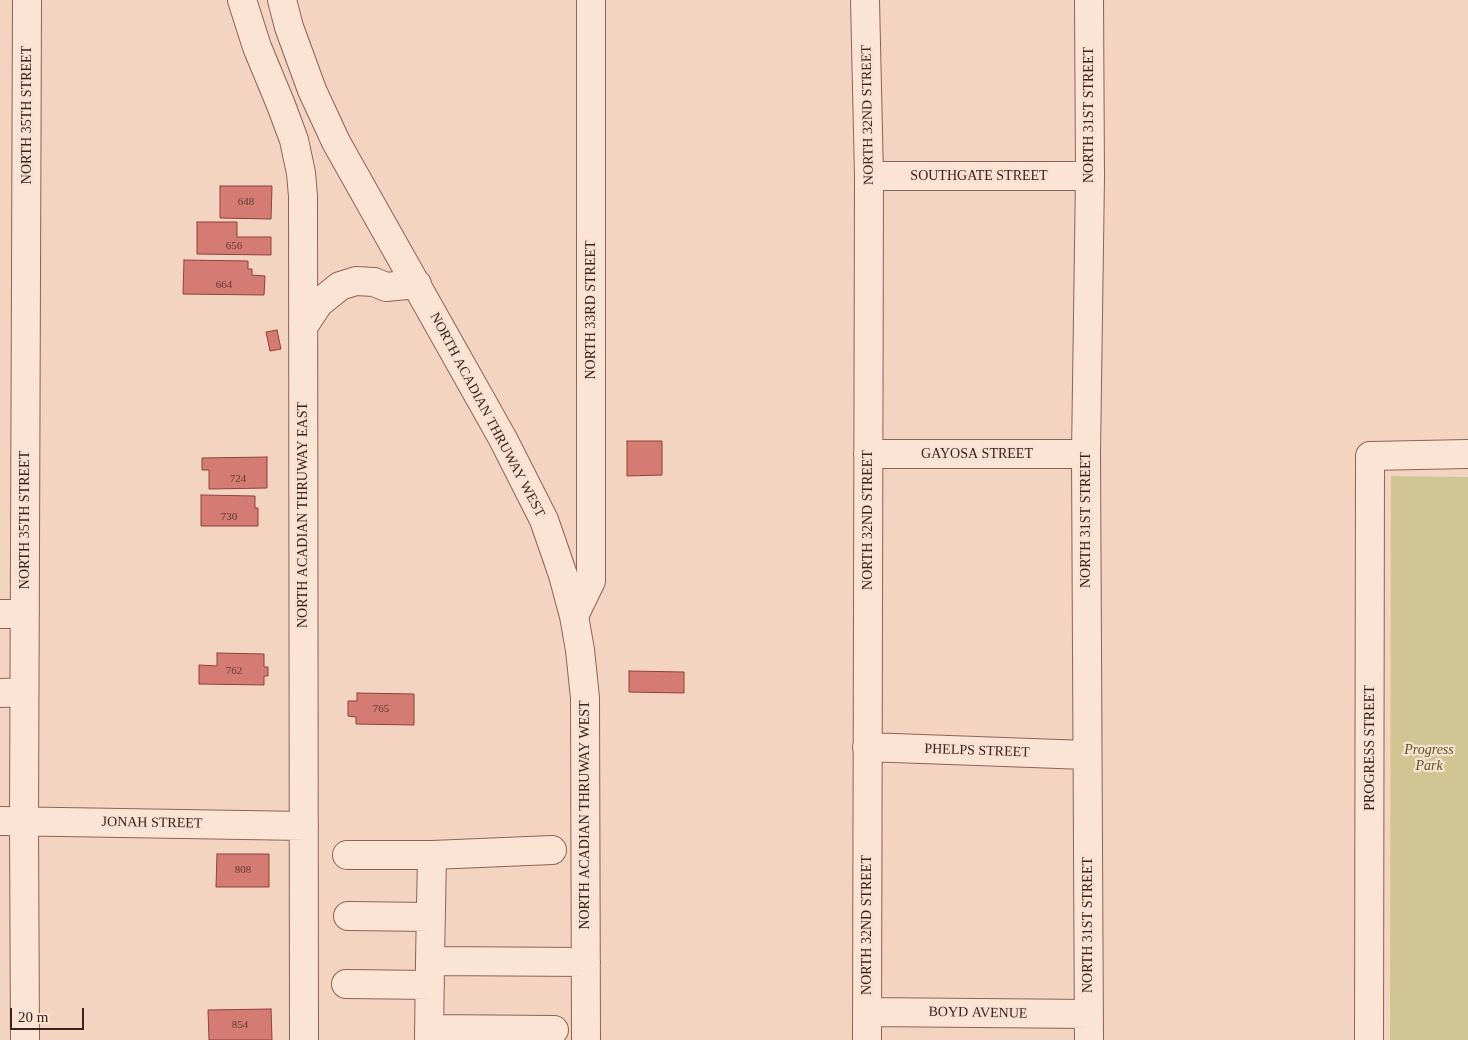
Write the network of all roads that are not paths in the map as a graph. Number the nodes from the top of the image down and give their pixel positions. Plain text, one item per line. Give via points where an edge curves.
1 (27, 0) edge
2 (242, 0) edge
3 (282, 0) edge
4 (591, 0) edge
5 (865, 0) edge
6 (1089, 0) edge
7 (869, 176) junction
8 (1090, 176) junction
9 (417, 284) junction
10 (303, 327) junction
11 (868, 454) junction
12 (1086, 454) junction
13 (1468, 454) edge
14 (12, 614) edge
15 (574, 616) junction
16 (12, 693) edge
17 (867, 747) junction
18 (1086, 755) junction
19 (12, 821) edge
20 (304, 826) junction
21 (552, 850) dead end
22 (347, 855) dead end
23 (432, 855) junction
24 (348, 916) dead end
25 (431, 917) junction
26 (586, 962) junction
27 (430, 973) junction
28 (346, 984) dead end
29 (867, 1012) junction
30 (1089, 1027) edge
31 (554, 1030) dead end
32 (429, 1034) edge
33 (25, 1040) edge
34 (304, 1040) edge
35 (586, 1040) edge
36 (867, 1040) edge
37 (1369, 1040) edge

1 - 14 street, NORTH 35TH STREET
2 - 10 street, NORTH ACADIAN THRUWAY EAST via 297,154 302,196
3 - 9 street, NORTH ACADIAN THRUWAY WEST via 312,90 336,142
4 - 15 street, NORTH 33RD STREET via 591,581
5 - 7 street, NORTH 32ND STREET
6 - 8 street, NORTH 31ST STREET
7 - 8 street, SOUTHGATE STREET
7 - 11 street, NORTH 32ND STREET
8 - 12 street, NORTH 31ST STREET
9 - 10 street via 386,287 374,282 356,281 340,286 319,303
9 - 15 street, NORTH ACADIAN THRUWAY WEST via 544,520
10 - 20 street, NORTH ACADIAN THRUWAY EAST
11 - 12 street, GAYOSA STREET
11 - 17 street, NORTH 32ND STREET
12 - 18 street, NORTH 31ST STREET
13 - 37 street, PROGRESS STREET via 1370,456
14 - 16 street, NORTH 35TH STREET
15 - 26 street, NORTH ACADIAN THRUWAY WEST via 585,698
16 - 19 street, NORTH 35TH STREET
17 - 18 street, PHELPS STREET
17 - 29 street, NORTH 32ND STREET
18 - 30 street, NORTH 31ST STREET
19 - 20 street, JONAH STREET
19 - 33 street, NORTH 35TH STREET
20 - 34 street, NORTH ACADIAN THRUWAY EAST
21 - 23 street
22 - 23 street
23 - 25 street
24 - 25 street
25 - 27 street
26 - 27 street
26 - 35 street, NORTH ACADIAN THRUWAY WEST
27 - 28 street
27 - 32 street
29 - 30 street, BOYD AVENUE
29 - 36 street, NORTH 32ND STREET
31 - 32 street

